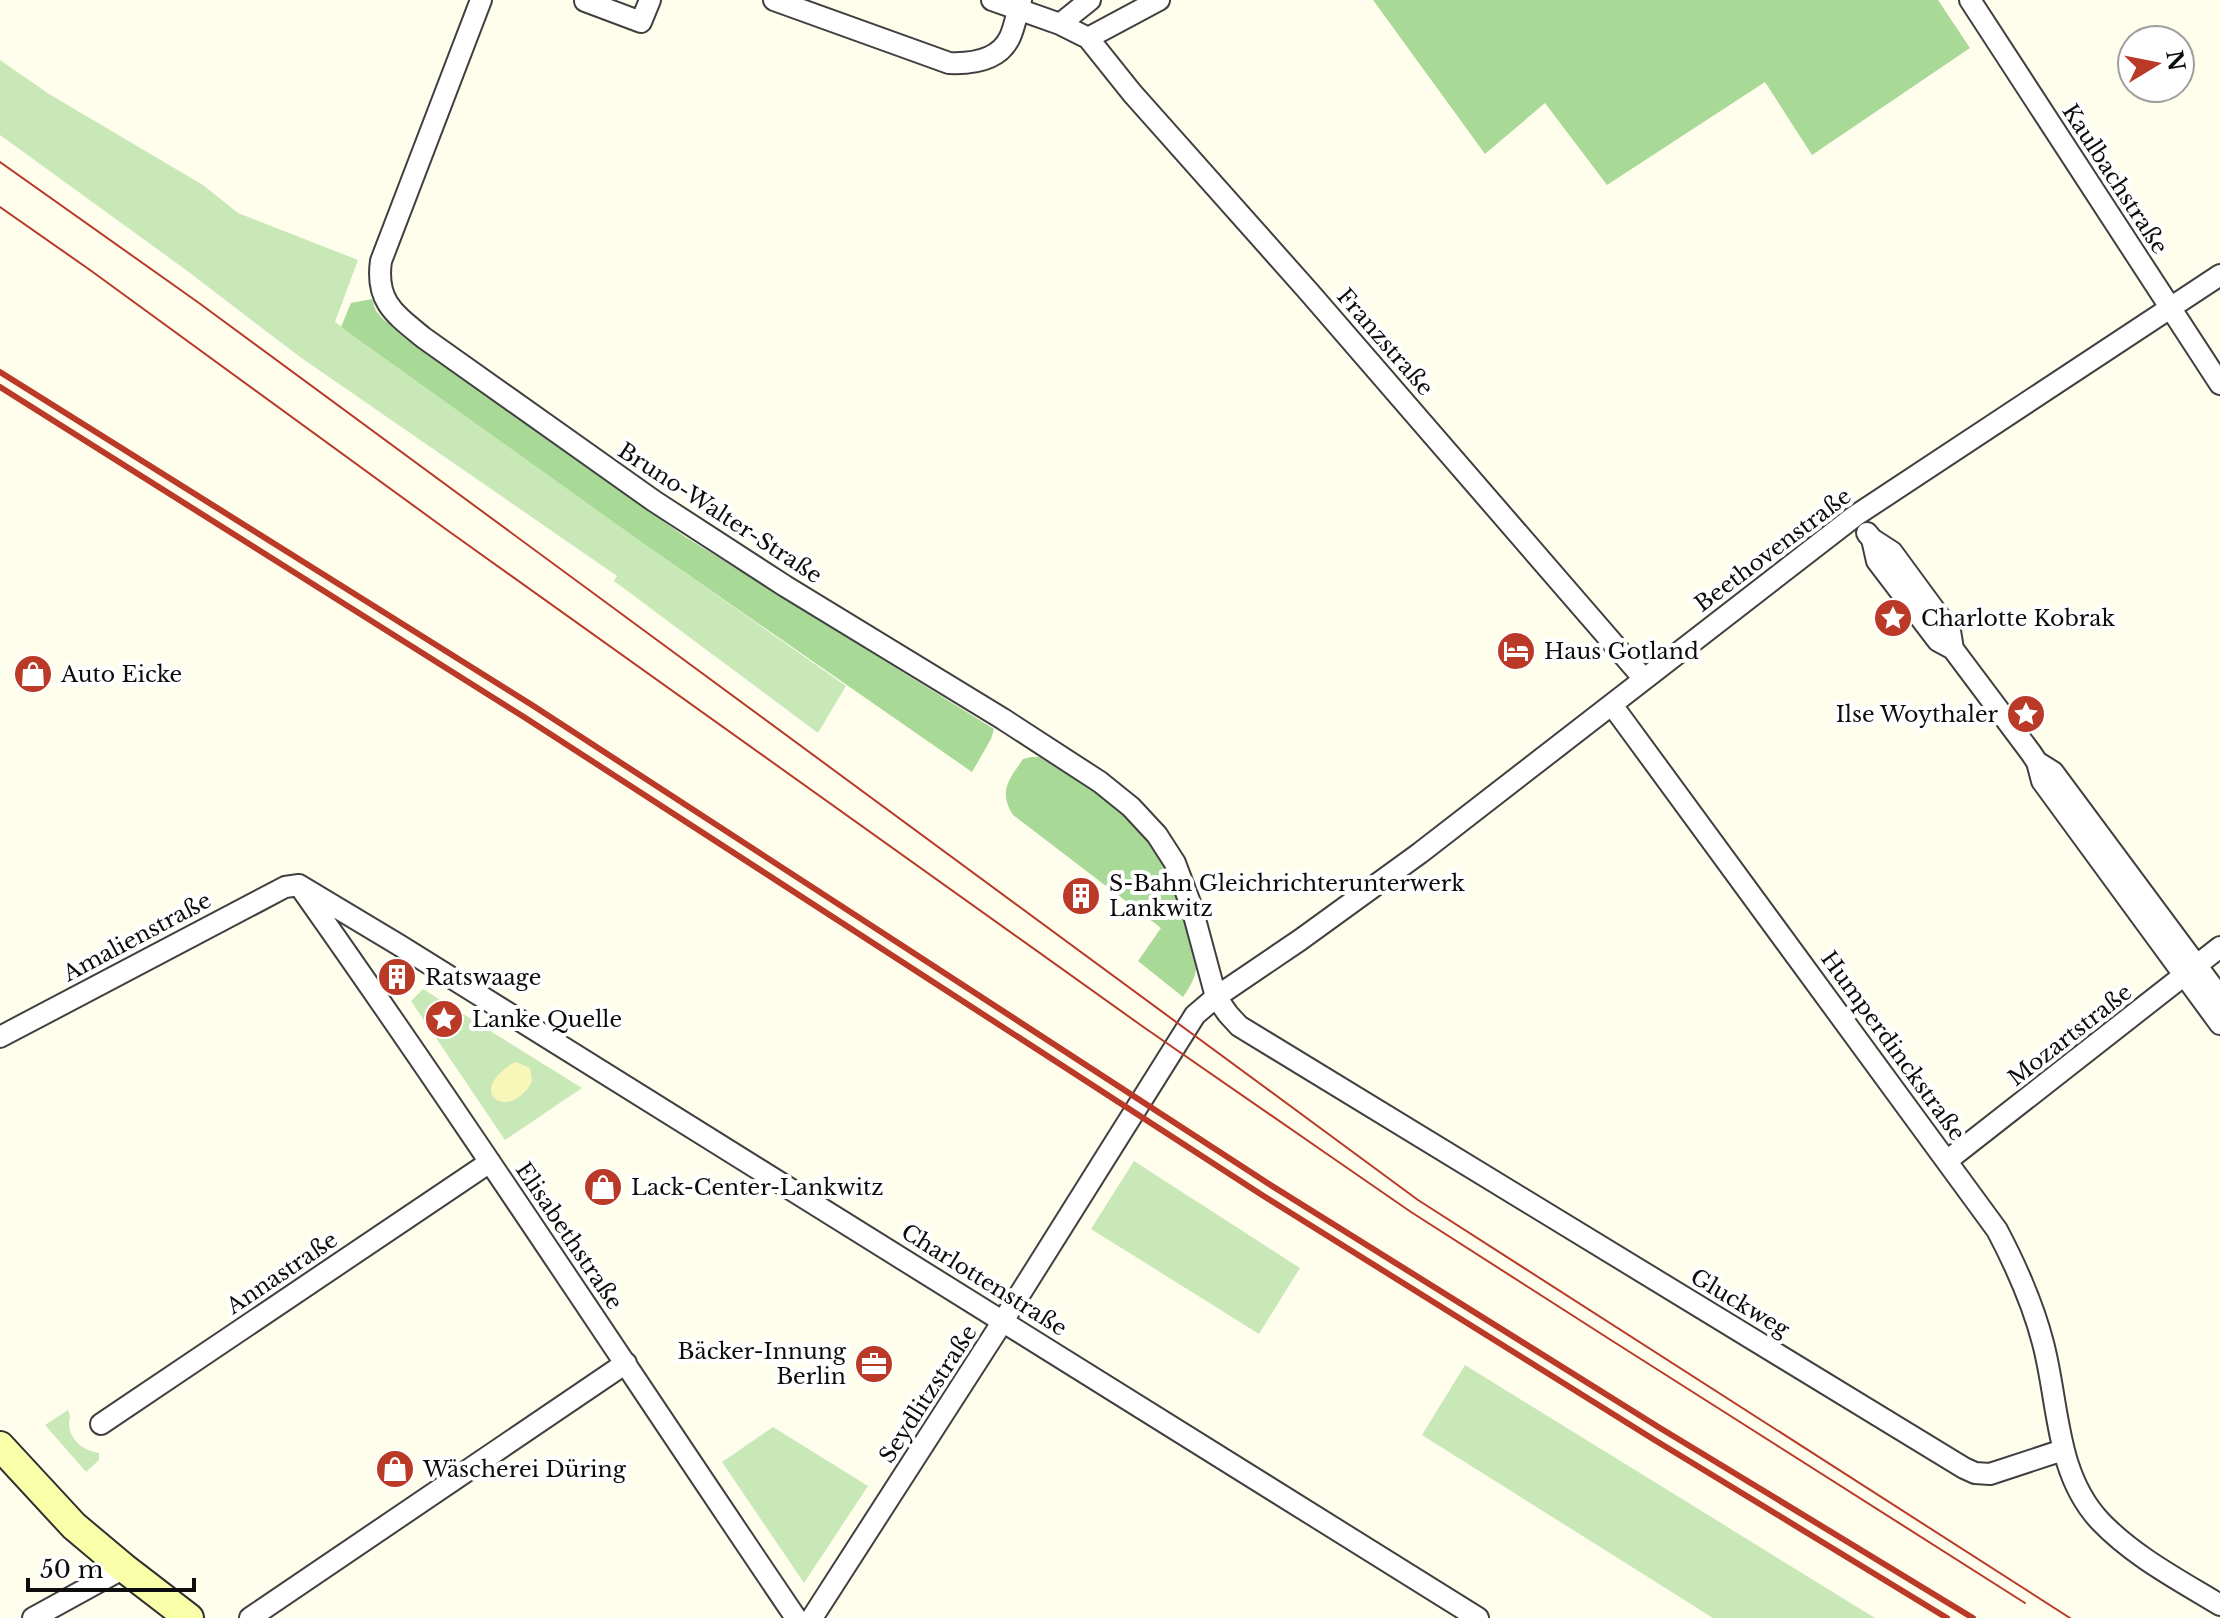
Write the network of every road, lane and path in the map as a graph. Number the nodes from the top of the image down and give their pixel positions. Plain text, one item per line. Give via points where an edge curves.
1 (481, 0) edge
2 (650, 0) edge
3 (774, 0) edge
4 (992, 0) edge
5 (1090, 0) edge
6 (1159, 0) edge
7 (1970, 0) edge
8 (585, 1) edge
9 (1019, 5) edge
10 (1060, 24) junction
11 (1088, 38) junction
12 (2220, 275) edge
13 (2171, 308) junction
14 (2220, 384) edge
15 (1855, 516) junction
16 (1644, 679) junction
17 (1612, 705) junction
18 (299, 885) junction
19 (2220, 947) edge
20 (2190, 971) junction
21 (1216, 997) junction
22 (2220, 997) edge
23 (2220, 1024) edge
24 (0, 1037) edge
25 (1948, 1160) junction
26 (490, 1162) junction
27 (1003, 1321) junction
28 (626, 1363) junction
29 (101, 1424) dead end
30 (0, 1446) edge
31 (2063, 1450) junction
32 (124, 1568) junction
33 (2220, 1605) edge
34 (33, 1618) edge
35 (189, 1618) edge
36 (250, 1618) edge
37 (796, 1618) edge
38 (812, 1618) edge
39 (1478, 1618) edge

1 - 21 street, Bruno-Walter-Straße via 381,261 380,284 393,312 654,501 1003,719 1131,807 1165,847 1184,884
2 - 8 street via 641,22
3 - 9 street via 949,63 968,64 1000,51
4 - 9 street
5 - 10 street
6 - 11 street
7 - 13 street, Kaulbachstraße
9 - 10 street
10 - 11 street
11 - 16 street, Franzstraße
12 - 13 street, Beethovenstraße
13 - 14 street, Kaulbachstraße
13 - 15 street, Beethovenstraße
15 - 16 street, Beethovenstraße
15 - 20 street via 1872,539 1877,561 1938,641 1953,649 2037,762 2042,781 2068,803
16 - 17 street, Beethovenstraße
17 - 21 street, Beethovenstraße via 1420,853
17 - 25 street, Humperdinckstraße
18 - 24 street, Amalienstraße via 285,887
18 - 26 street, Elisabethstraße
18 - 27 street, Charlottenstraße
19 - 20 street, Mozartstraße
20 - 22 street
20 - 23 street
20 - 25 street, Mozartstraße
21 - 27 street, Seydlitzstraße via 1195,1015
21 - 31 street, Gluckweg via 1239,1026 1964,1468 1990,1474
25 - 31 street, Humperdinckstraße via 1997,1230 2025,1287 2043,1343
26 - 28 street, Elisabethstraße
26 - 29 street, Annastraße
27 - 38 street, Seydlitzstraße
27 - 39 street, Charlottenstraße
28 - 36 street
28 - 37 street, Elisabethstraße
30 - 32 main road via 74,1526
31 - 33 street via 2077,1490 2100,1521 2153,1564
32 - 34 street
32 - 35 main road

